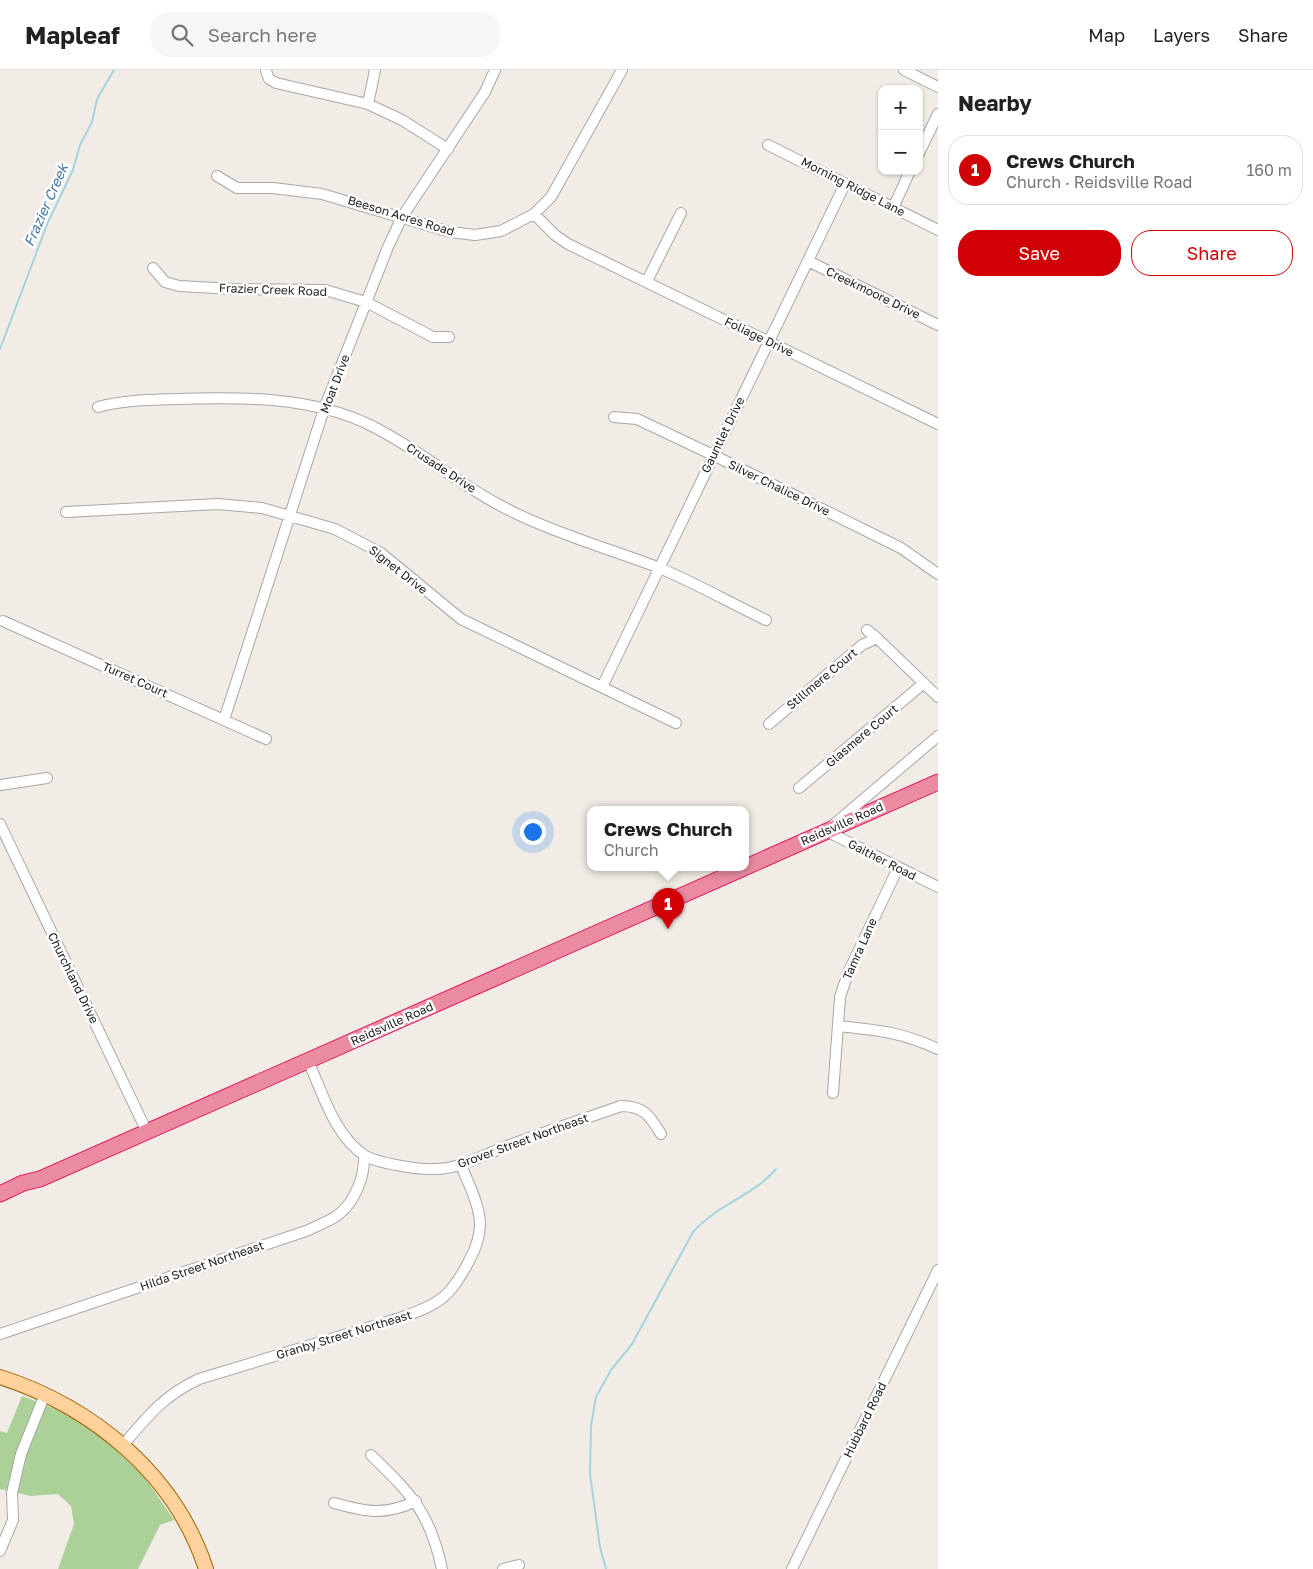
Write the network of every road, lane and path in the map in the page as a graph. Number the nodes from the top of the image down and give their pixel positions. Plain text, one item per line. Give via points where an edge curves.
1 (375, 70) edge
2 (495, 70) edge
3 (622, 70) edge
4 (904, 70) edge
5 (266, 71) edge
6 (938, 87) edge
7 (368, 104) junction
8 (938, 114) edge
9 (768, 145) dead end
10 (923, 145) edge
11 (448, 148) junction
12 (908, 175) edge
13 (217, 176) dead end
14 (845, 184) junction
15 (893, 208) junction
16 (681, 213) dead end
17 (534, 214) junction
18 (402, 217) junction
19 (938, 230) edge
20 (808, 261) junction
21 (153, 268) dead end
22 (647, 281) junction
23 (366, 302) junction
24 (938, 325) edge
25 (449, 337) dead end
26 (769, 342) junction
27 (98, 407) dead end
28 (324, 409) junction
29 (614, 417) dead end
30 (938, 424) edge
31 (713, 455) junction
32 (66, 512) dead end
33 (291, 517) junction
34 (659, 568) junction
35 (938, 574) edge
36 (766, 620) dead end
37 (3, 621) dead end
38 (866, 630) dead end
39 (877, 638) junction
40 (924, 683) junction
41 (602, 687) junction
42 (938, 697) edge
43 (224, 720) junction
44 (676, 723) dead end
45 (769, 724) dead end
46 (938, 736) edge
47 (266, 739) dead end
48 (47, 778) dead end
49 (938, 782) edge
50 (0, 785) edge
51 (799, 788) dead end
52 (0, 824) edge
53 (826, 831) junction
54 (749, 865) edge
55 (898, 868) junction
56 (736, 871) edge
57 (938, 888) edge
58 (838, 1026) junction
59 (938, 1049) edge
60 (308, 1060) junction
61 (833, 1093) dead end
62 (147, 1132) junction
63 (661, 1134) dead end
64 (364, 1155) junction
65 (461, 1165) junction
66 (40, 1179) junction
67 (0, 1194) edge
68 (0, 1204) edge
69 (938, 1270) edge
70 (0, 1334) edge
71 (0, 1377) edge
72 (45, 1394) junction
73 (123, 1445) junction
74 (371, 1455) dead end
75 (416, 1501) junction
76 (334, 1503) dead end
77 (0, 1552) edge
78 (519, 1565) dead end
79 (206, 1569) edge
80 (442, 1569) edge
81 (502, 1569) edge
82 (792, 1569) edge

1 - 7 street
2 - 11 street, Moat Drive via 485,92
3 - 17 street, Beeson Acres Road via 557,189
4 - 6 street
5 - 7 street via 269,79 276,83
7 - 11 street
8 - 10 street
9 - 14 street, Morning Ridge Lane
11 - 18 street, Moat Drive
12 - 15 street
13 - 18 street, Beeson Acres Road via 236,188 280,188 322,194
14 - 15 street, Morning Ridge Lane
14 - 20 street, Gauntlet Drive
15 - 19 street, Morning Ridge Lane
16 - 22 street
17 - 18 street, Beeson Acres Road via 501,231 475,235 450,232
17 - 22 street, Foliage Drive via 555,235 580,250
18 - 23 street, Moat Drive
20 - 24 street, Creekmoore Drive
20 - 26 street, Gauntlet Drive
21 - 23 street, Frazier Creek Road via 165,282 179,286 325,290
22 - 26 street, Foliage Drive
23 - 25 street, Frazier Creek Road via 433,336
23 - 28 street, Moat Drive
26 - 30 street, Foliage Drive
26 - 31 street, Gauntlet Drive
27 - 28 street, Crusade Drive via 120,401 214,398 276,400
28 - 33 street, Moat Drive
28 - 34 street, Crusade Drive via 368,424 488,500 516,514
29 - 31 street, Silver Chalice Drive via 637,419
31 - 34 street, Gauntlet Drive
31 - 35 street, Silver Chalice Drive via 901,548
32 - 33 street, Signet Drive via 218,504 262,508
33 - 41 street, Signet Drive via 336,529 359,540 461,619
33 - 43 street, Moat Drive
34 - 36 street, Crusade Drive
34 - 41 street, Gauntlet Drive
37 - 43 street, Turret Court
38 - 39 street
39 - 40 street
39 - 45 street, Stillmere Court via 862,645
40 - 42 street
40 - 51 street, Glasmere Court
41 - 44 street, Signet Drive
43 - 47 street, Turret Court
46 - 53 street
48 - 50 street
49 - 53 highway, Reidsville Road
52 - 62 street, Churchland Drive
53 - 54 highway, Reidsville Road
53 - 55 street, Gaither Road
55 - 57 street, Gaither Road
55 - 58 street, Tamra Lane via 848,972 840,997
56 - 60 highway, Reidsville Road
58 - 59 street via 892,1031
58 - 61 street, Tamra Lane
60 - 62 highway, Reidsville Road
60 - 64 street, Grover Street Northeast via 328,1108 344,1134
62 - 66 highway, Reidsville Road
63 - 65 street, Grover Street Northeast via 648,1115 636,1106 621,1106
64 - 65 street, Grover Street Northeast via 400,1166 434,1169
64 - 70 street, Hilda Street Northeast via 365,1169 350,1203 337,1216 309,1230
65 - 73 street, Granby Street Northeast via 478,1211 478,1244 458,1283 443,1298 400,1318 199,1379 176,1390 158,1405
66 - 67 highway, Reidsville Road
66 - 68 highway, Reidsville Road
69 - 82 street, Hubbard Road
71 - 72 main road
72 - 73 main road via 94,1421
72 - 77 street via 21,1454 12,1492 13,1520
73 - 79 main road via 146,1467 174,1505
74 - 75 street
75 - 76 street via 378,1512
75 - 80 street via 430,1524
78 - 81 street

